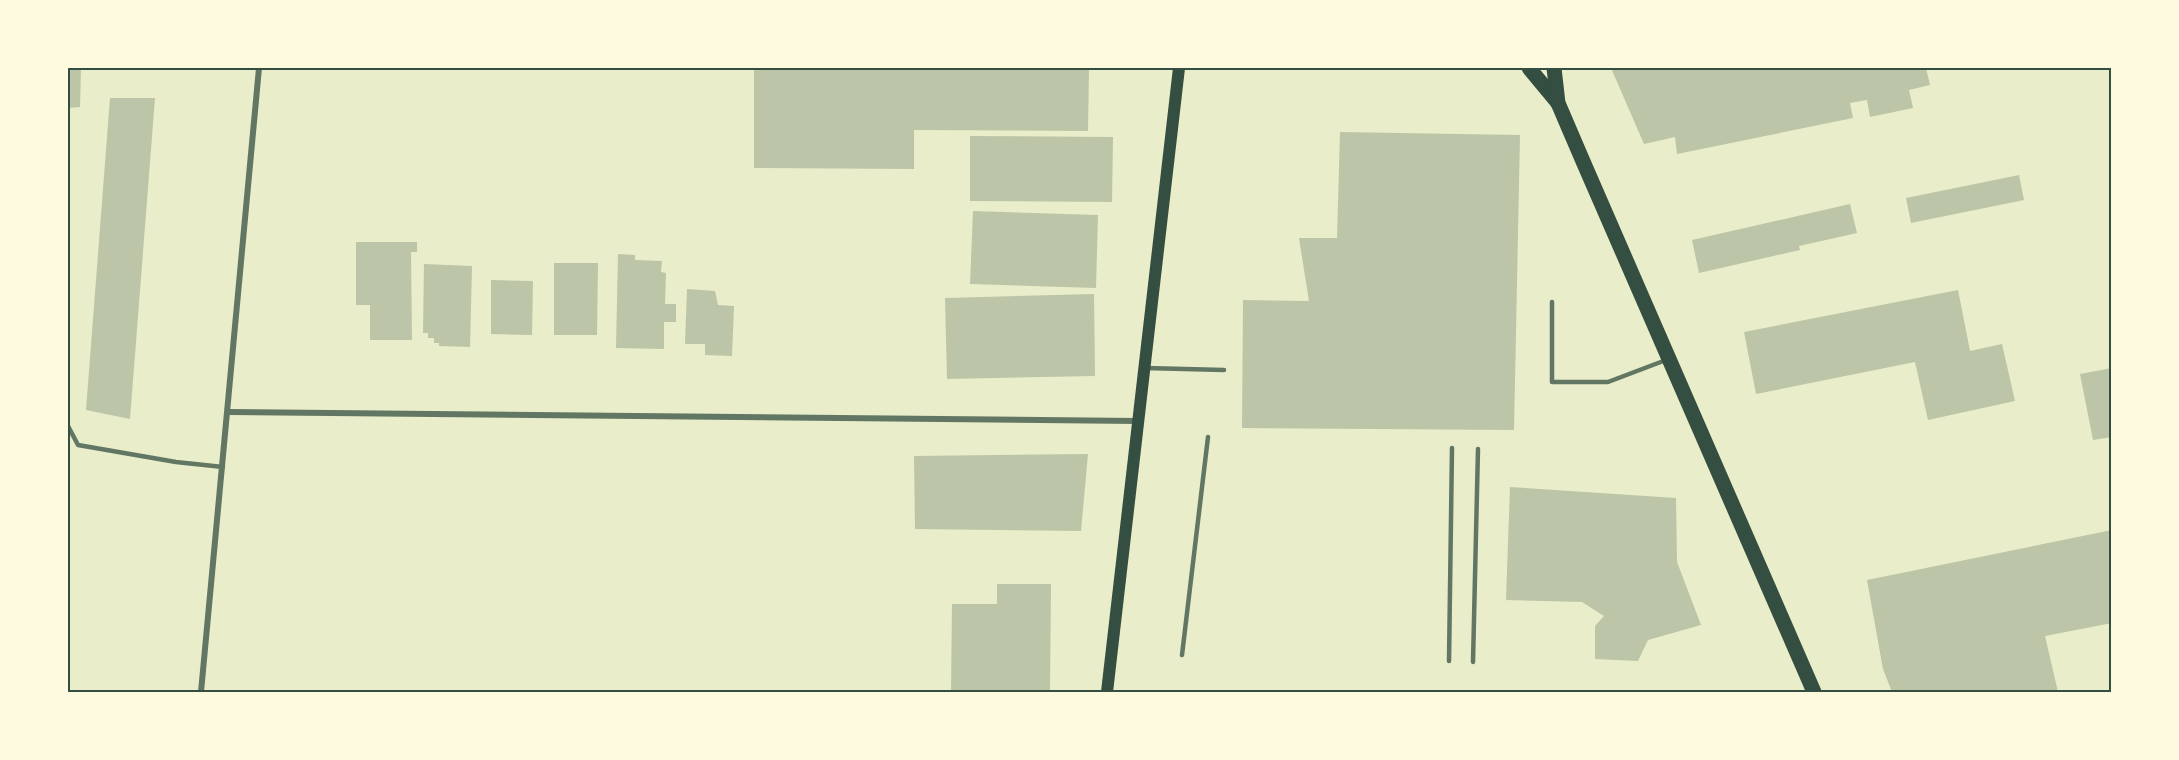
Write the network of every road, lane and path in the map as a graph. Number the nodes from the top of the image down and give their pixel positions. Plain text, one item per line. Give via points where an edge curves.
1 (259, 68) edge
2 (1179, 68) edge
3 (1529, 68) edge
4 (1554, 68) edge
5 (1558, 103) junction
6 (1552, 302) dead end
7 (1668, 358) junction
8 (1145, 368) junction
9 (1224, 370) dead end
10 (228, 412) junction
11 (1139, 421) junction
12 (68, 426) edge
13 (1208, 437) dead end
14 (1452, 448) dead end
15 (1478, 449) dead end
16 (223, 466) junction
17 (1182, 655) dead end
18 (1449, 661) dead end
19 (1473, 662) dead end
20 (201, 693) edge
21 (1107, 693) edge
22 (1814, 693) edge

1 - 10 street
2 - 8 main road
3 - 5 main road
4 - 5 main road
5 - 7 main road
6 - 7 lane via 1551,382 1608,382
7 - 22 main road
8 - 9 lane
8 - 11 main road
10 - 11 street
10 - 16 street
11 - 21 main road
12 - 16 lane via 78,445
13 - 17 lane
14 - 18 lane
15 - 19 lane
16 - 20 street

